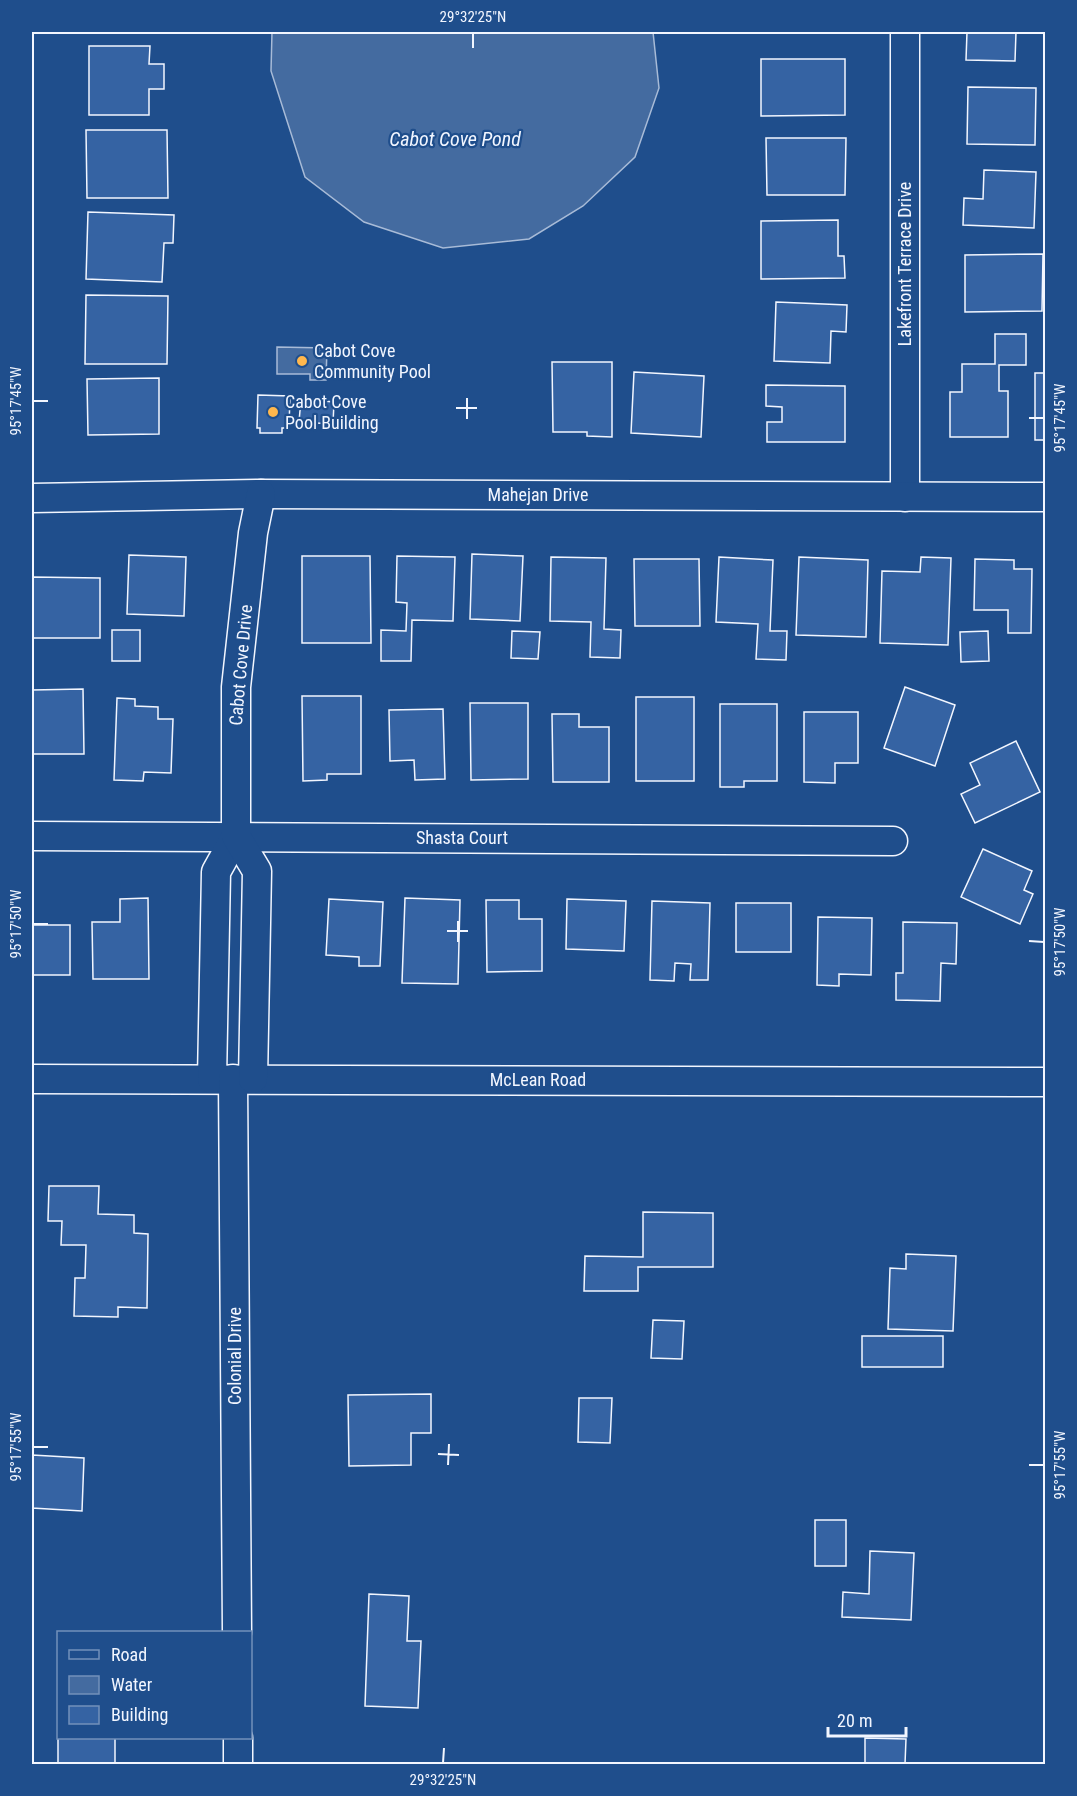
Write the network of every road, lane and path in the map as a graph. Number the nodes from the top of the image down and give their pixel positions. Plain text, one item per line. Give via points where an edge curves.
1 (905, 32) edge
2 (261, 494) junction
3 (905, 497) junction
4 (1046, 497) edge
5 (32, 498) edge
6 (32, 836) edge
7 (236, 836) junction
8 (893, 841) dead end
9 (32, 1079) edge
10 (233, 1079) junction
11 (1046, 1082) edge
12 (237, 1631) edge
13 (238, 1739) edge
14 (238, 1764) edge

1 - 3 street, Lakefront Terrace Drive
2 - 3 street, Mahejan Drive
2 - 5 street, Mahejan Drive
2 - 7 street, Cabot Cove Drive via 236,687
3 - 4 street, Mahejan Drive
6 - 7 street, Shasta Court
7 - 8 street, Shasta Court
7 - 10 street, Cabot Cove Drive via 216,872
7 - 10 street via 257,871
9 - 10 street, McLean Road
10 - 11 street, McLean Road
10 - 12 street, Colonial Drive
13 - 14 street

